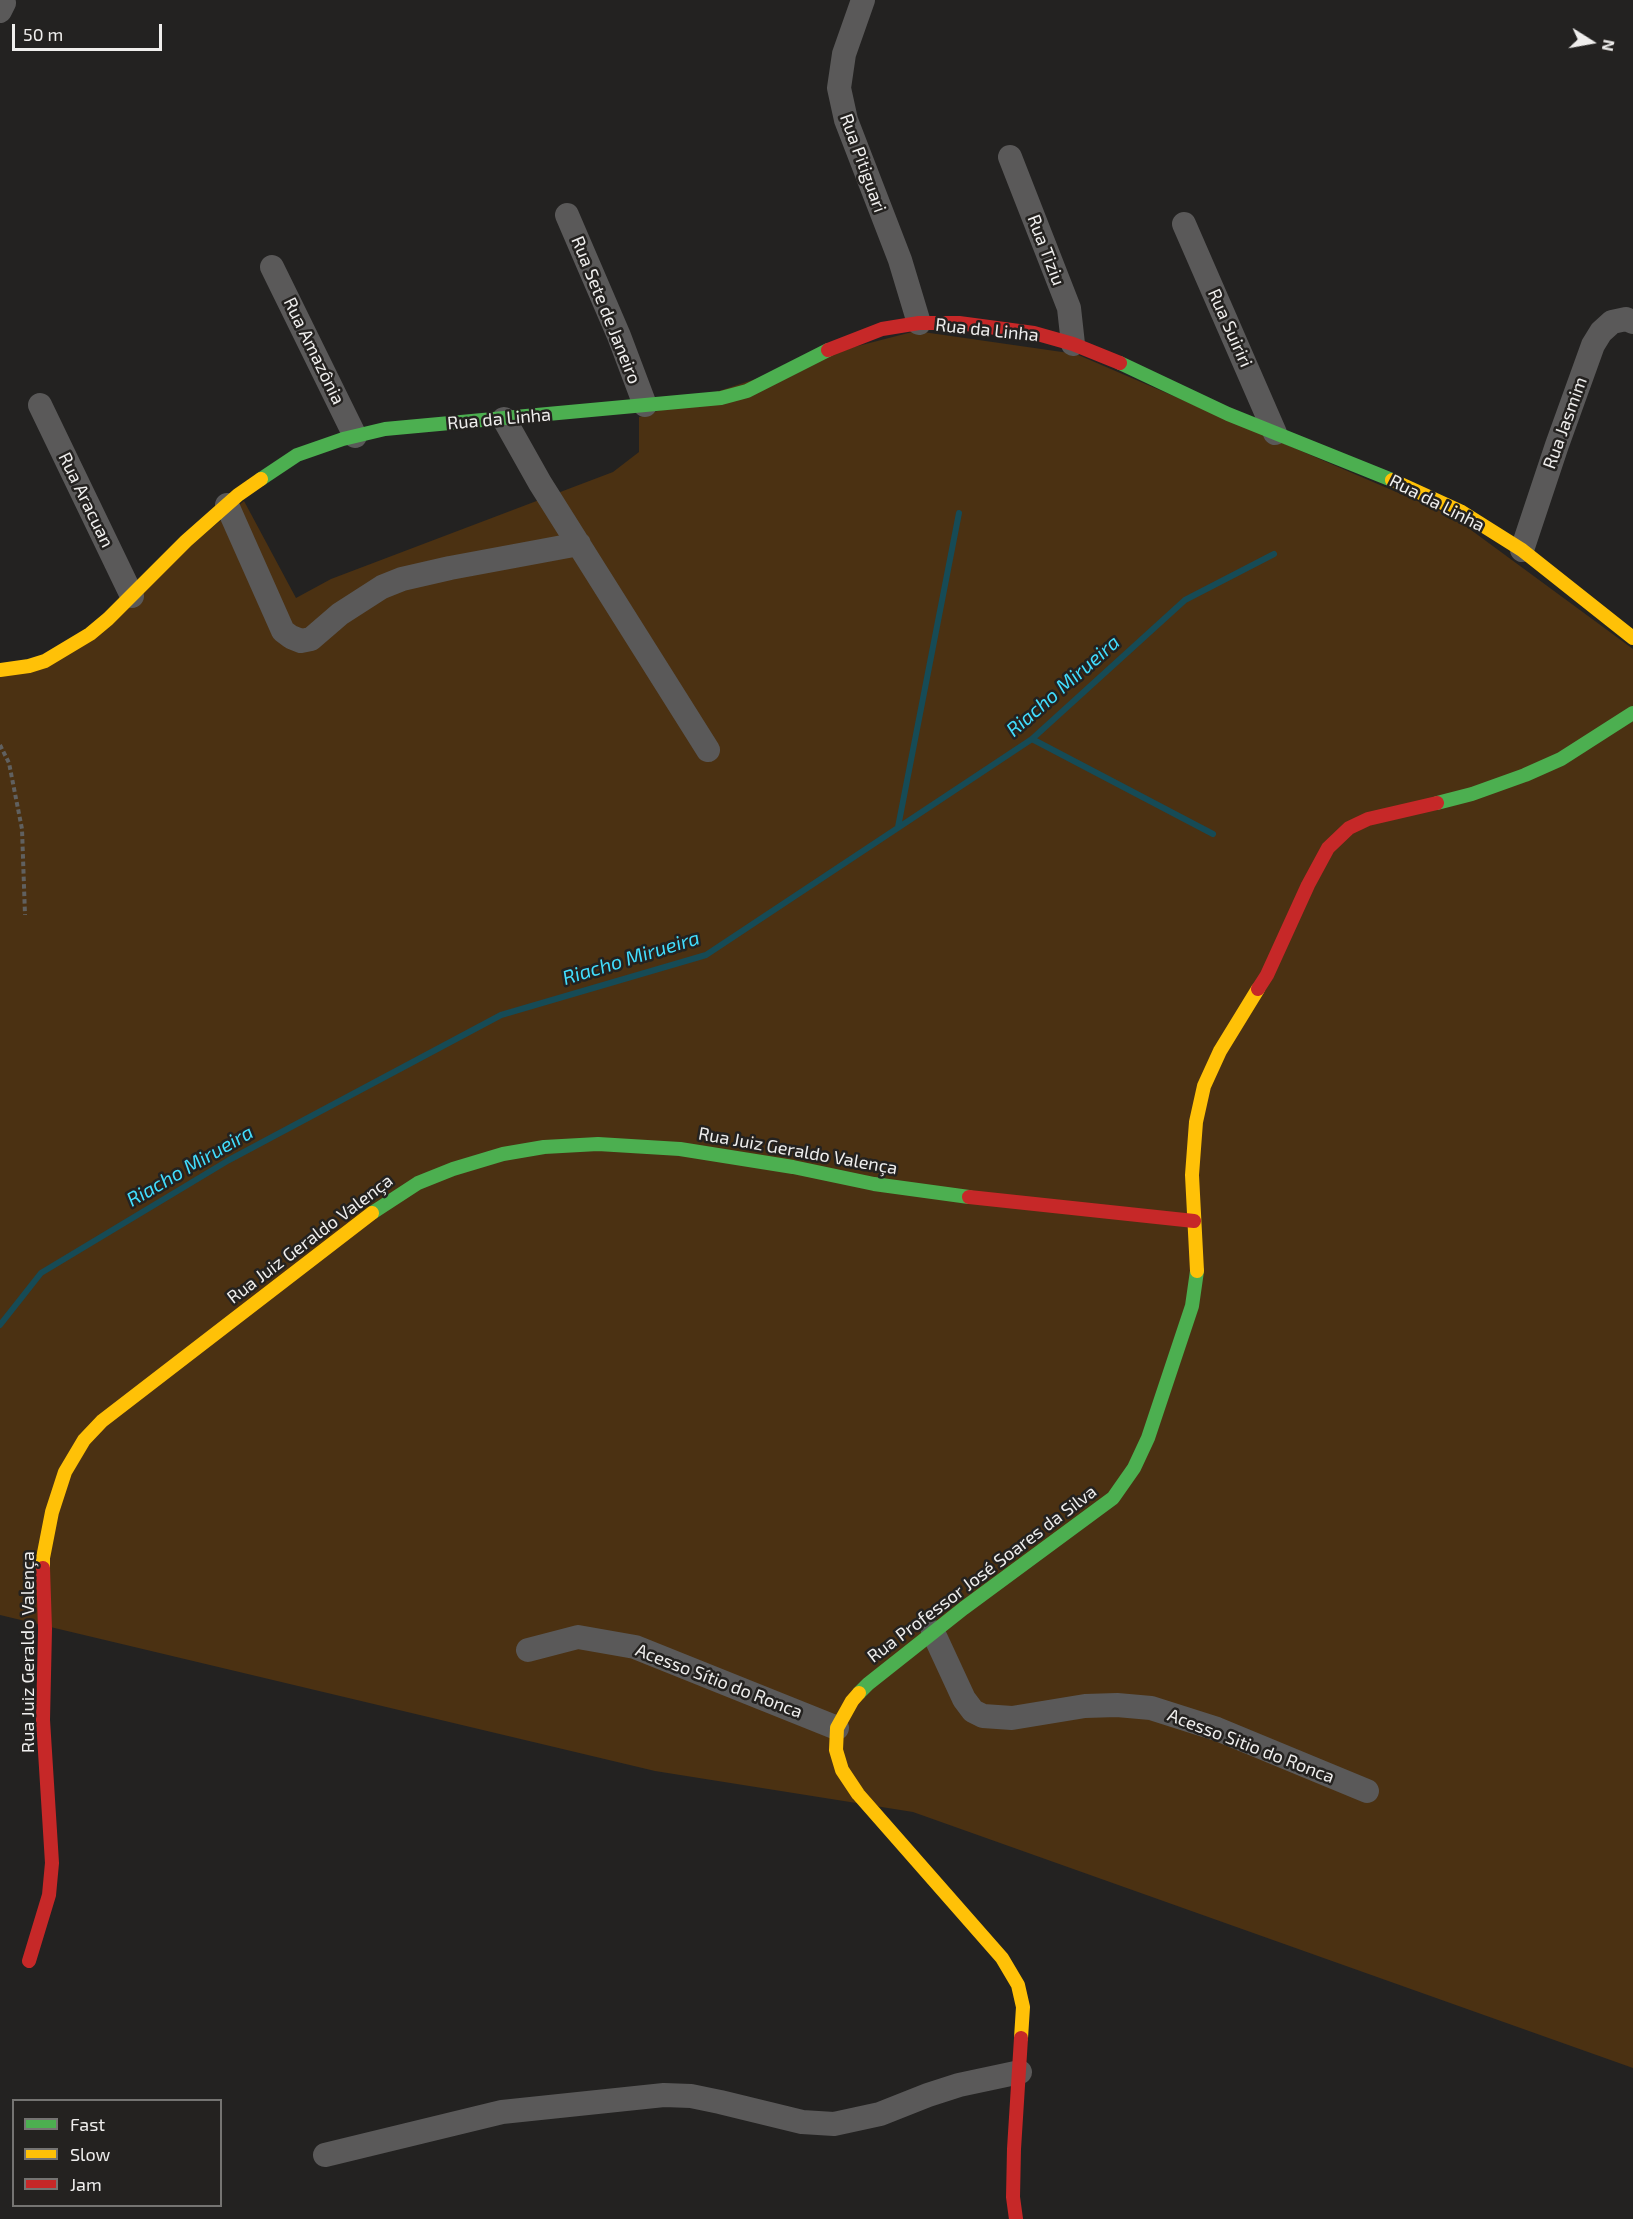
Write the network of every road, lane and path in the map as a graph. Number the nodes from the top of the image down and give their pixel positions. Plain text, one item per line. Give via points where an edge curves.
1 (863, 0) edge
2 (1010, 157) dead end
3 (567, 215) dead end
4 (1184, 224) dead end
5 (272, 267) dead end
6 (1633, 321) edge
7 (919, 324) junction
8 (1073, 344) junction
9 (40, 405) dead end
10 (645, 405) junction
11 (504, 419) junction
12 (1275, 433) junction
13 (356, 436) junction
14 (227, 505) junction
15 (579, 544) junction
16 (1522, 550) junction
17 (132, 596) junction
18 (1633, 638) edge
19 (2, 666) edge
20 (1633, 713) edge
21 (0, 745) edge
22 (708, 750) dead end
23 (26, 915) dead end
24 (1194, 1221) junction
25 (933, 1632) junction
26 (528, 1650) dead end
27 (837, 1728) junction
28 (1367, 1791) dead end
29 (29, 1961) dead end
30 (1020, 2072) junction
31 (325, 2155) dead end
32 (1016, 2219) edge

1 - 7 street, Rua Pitiguari via 844,54 839,88 846,120 900,260
2 - 8 street, Rua Tiziu via 1069,308
3 - 10 street, Rua Sete de Janeiro
4 - 12 street, Rua Suiriri
5 - 13 street, Rua Amazônia
6 - 16 street, Rua Jasmim via 1612,322 1593,345
7 - 8 street, Rua da Linha via 960,323
7 - 10 street, Rua da Linha via 882,329 842,343 747,391 721,398
8 - 12 street, Rua da Linha
9 - 17 street, Rua Aracuan
10 - 11 street, Rua da Linha
11 - 13 street, Rua da Linha via 385,429
11 - 15 street
12 - 16 street, Rua da Linha via 1460,511
13 - 14 street, Rua da Linha via 297,455
14 - 15 street via 284,631 301,640 311,639 340,614 402,579
14 - 17 street, Rua da Linha
15 - 22 street
16 - 18 street, Rua da Linha
17 - 19 street, Rua da Linha via 108,619 45,661
20 - 24 street, Rua Professor José Soares da Silva via 1561,759 1525,775 1472,794 1368,819 1349,828 1328,848 1267,975 1220,1051 1204,1086 1196,1122 1192,1175
21 - 23 path via 9,763 22,829
24 - 25 street, Rua Professor José Soares da Silva via 1197,1275 1191,1306 1148,1438 1134,1468 1113,1498
24 - 29 street, Rua Juiz Geraldo Valença via 926,1192 680,1149 598,1144 503,1154 418,1183 387,1202 102,1421 84,1440 65,1472 43,1558 43,1720 52,1863 46,1905
25 - 27 street, Rua Professor José Soares da Silva via 887,1667 852,1701
25 - 28 street, Acesso Sitio do Ronca via 964,1699 983,1716 1012,1718 1085,1706 1151,1708 1217,1729
26 - 27 street, Acesso Sítio do Ronca via 578,1637 635,1647
27 - 30 street via 836,1750 842,1770 858,1794 1002,1958 1018,1985 1023,2007
30 - 31 street via 959,2085 880,2114 834,2124 802,2122 691,2096 664,2095 502,2112
30 - 32 street via 1014,2150

